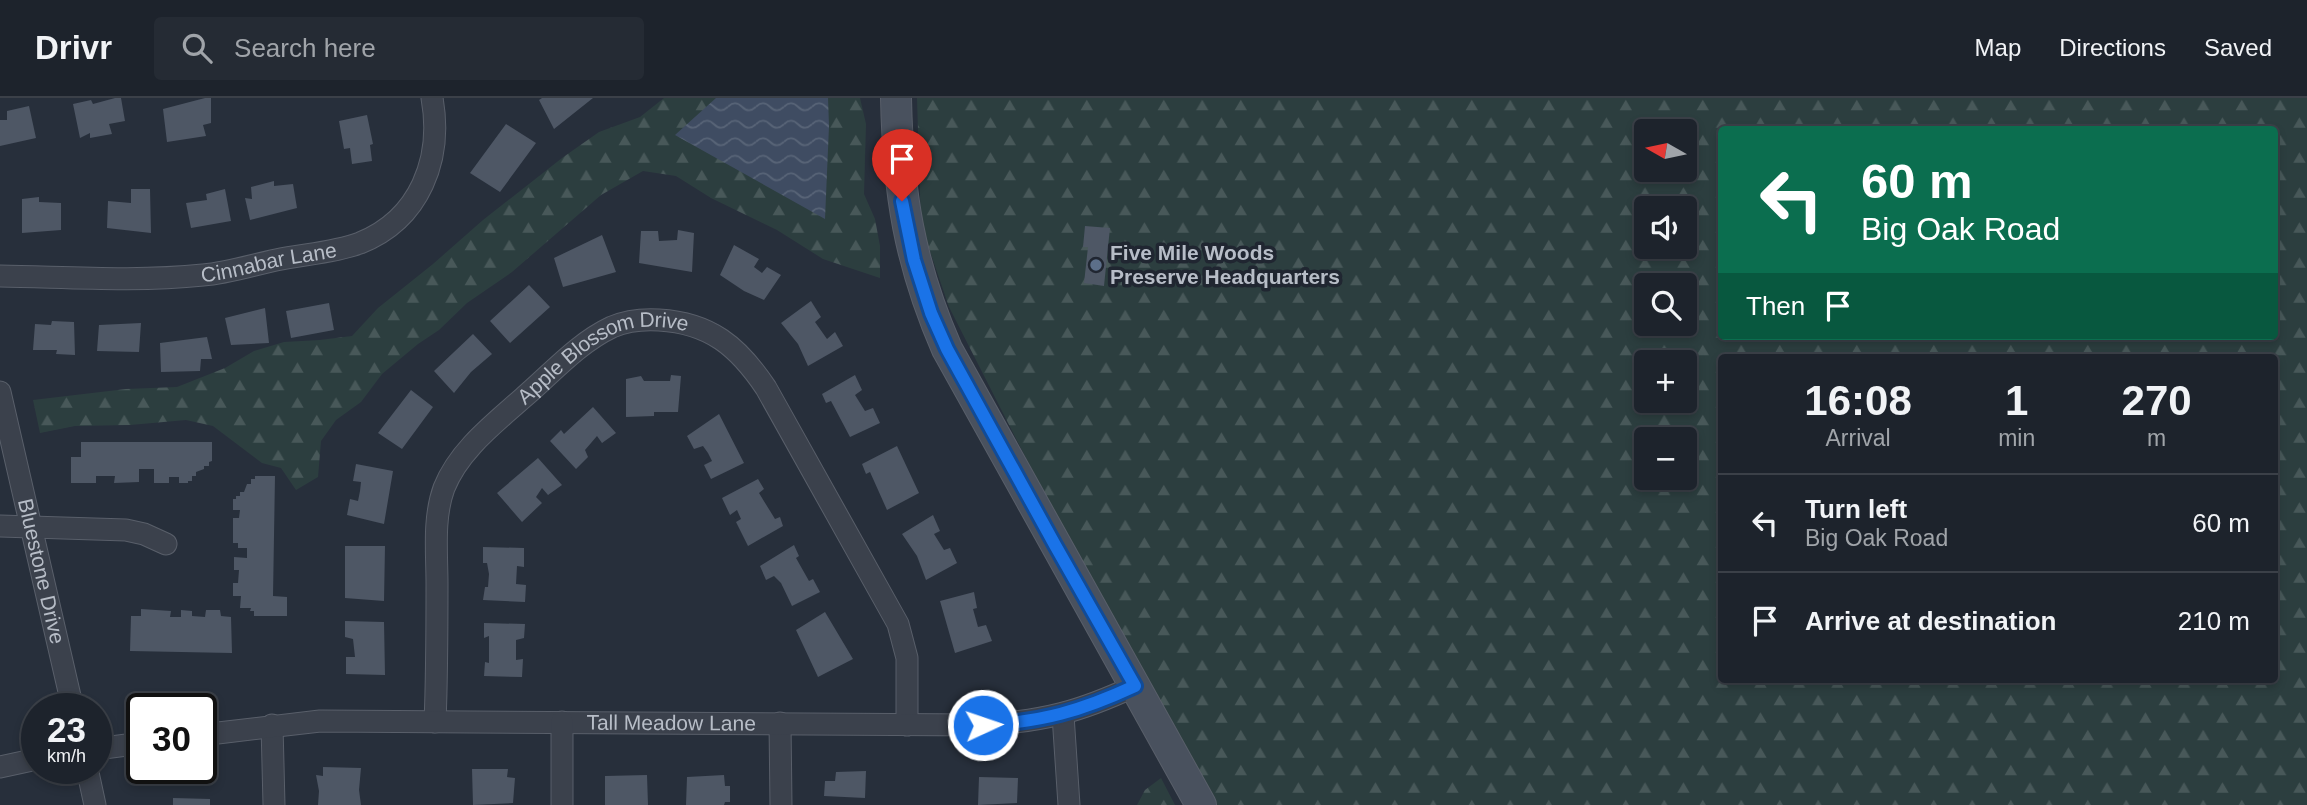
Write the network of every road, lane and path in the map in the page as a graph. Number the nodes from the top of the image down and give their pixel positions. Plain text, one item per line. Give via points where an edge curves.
1 (432, 98) edge
2 (896, 98) edge
3 (0, 276) edge
4 (0, 392) edge
5 (0, 526) edge
6 (31, 527) junction
7 (166, 544) dead end
8 (1135, 686) junction
9 (69, 693) edge
10 (1063, 715) junction
11 (435, 722) junction
12 (562, 722) junction
13 (780, 723) junction
14 (272, 725) junction
15 (907, 725) junction
16 (217, 733) edge
17 (21, 762) edge
18 (0, 767) edge
19 (90, 784) edge
20 (95, 805) edge
21 (274, 805) edge
22 (562, 805) edge
23 (780, 805) edge
24 (1069, 805) edge
25 (1201, 805) edge

1 - 3 street, Cinnabar Lane via 435,145 426,179 401,216 360,242 325,253 196,276
2 - 8 street via 902,201 931,313
4 - 6 street, Bluestone Drive
5 - 6 street
6 - 7 street via 125,530
6 - 9 street, Bluestone Drive
8 - 10 street, Tall Meadow Lane
8 - 25 street
10 - 15 street, Tall Meadow Lane via 1004,724
10 - 24 street
11 - 12 street, Tall Meadow Lane
11 - 14 street, Tall Meadow Lane
11 - 15 street, Apple Blossom Drive via 437,525 444,488 454,467 495,423 586,343 612,327 649,319 699,327 717,336 750,364 766,388 898,624 907,658
12 - 13 street, Tall Meadow Lane
12 - 22 street
13 - 15 street, Tall Meadow Lane
13 - 23 street
14 - 16 street, Tall Meadow Lane
14 - 21 street
17 - 18 street
19 - 20 street

